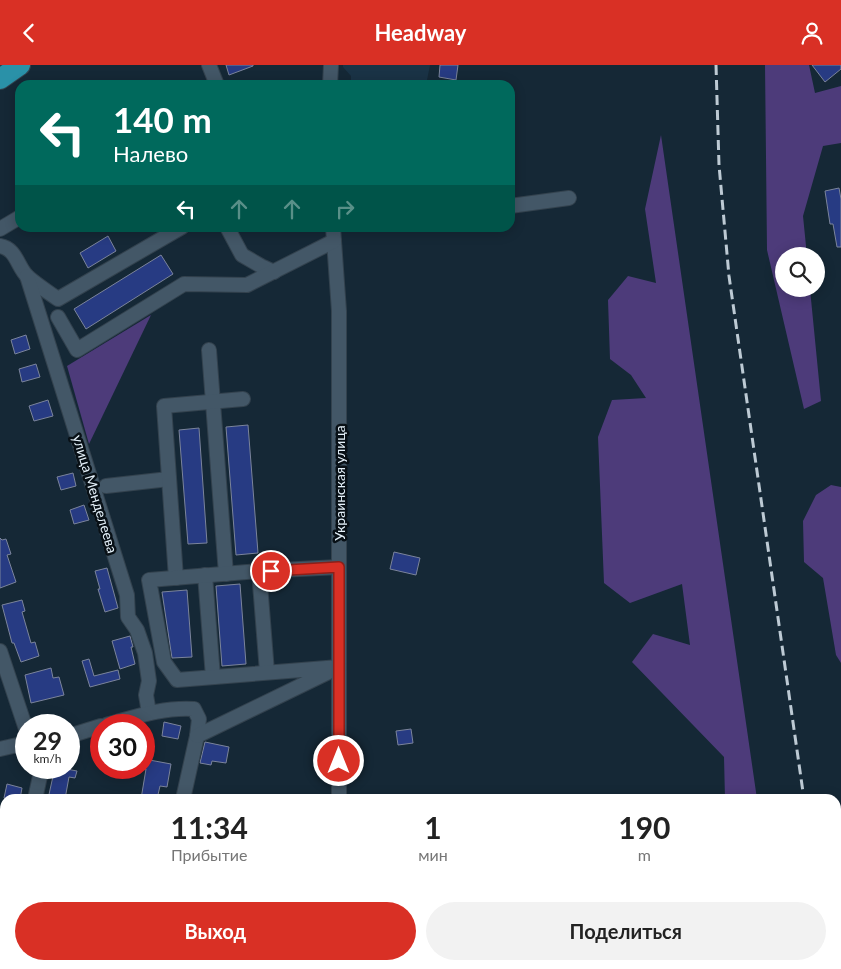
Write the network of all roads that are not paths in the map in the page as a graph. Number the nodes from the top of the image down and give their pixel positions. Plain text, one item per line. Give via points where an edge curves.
1 (20, 65) edge
2 (209, 65) edge
3 (330, 65) edge
4 (0, 79) edge
5 (214, 80) edge
6 (330, 80) edge
7 (569, 198) dead end
8 (515, 205) edge
9 (15, 220) edge
10 (0, 229) edge
11 (173, 232) edge
12 (230, 232) edge
13 (334, 232) edge
14 (336, 232) edge
15 (0, 246) edge
16 (274, 272) junction
17 (27, 276) junction
18 (58, 317) dead end
19 (209, 350) dead end
20 (243, 399) dead end
21 (212, 402) junction
22 (169, 479) junction
23 (106, 486) dead end
24 (339, 567) junction
25 (259, 571) junction
26 (226, 574) junction
27 (205, 575) junction
28 (176, 577) junction
29 (0, 651) edge
30 (339, 667) junction
31 (267, 672) junction
32 (213, 677) junction
33 (149, 713) junction
34 (21, 714) edge
35 (145, 714) edge
36 (197, 736) junction
37 (15, 746) edge
38 (0, 749) edge
39 (39, 779) edge
40 (36, 794) edge
41 (184, 794) edge
42 (339, 794) edge

1 - 4 highway
2 - 5 street
3 - 6 street
7 - 8 street
9 - 10 street
11 - 17 street via 58,299
12 - 16 street via 242,255
13 - 16 street
14 - 24 street, Украинская улица
15 - 17 street via 16,257
16 - 18 street via 247,285 184,284 77,350
17 - 33 street, улица Менделеева via 126,595 128,617 137,630 145,653
19 - 21 street
20 - 21 street
21 - 22 street via 164,406
21 - 26 street
22 - 23 street
22 - 28 street
24 - 25 street
24 - 30 street, Украинская улица
25 - 26 street
25 - 31 street
26 - 27 street
27 - 28 street
27 - 32 street
28 - 32 street via 149,580 164,662 176,680
29 - 34 street
30 - 31 street
30 - 36 street
30 - 42 street, Украинская улица
31 - 32 street
33 - 35 street
33 - 36 street via 177,708 194,709 199,719
36 - 41 street
37 - 38 street
39 - 40 street

